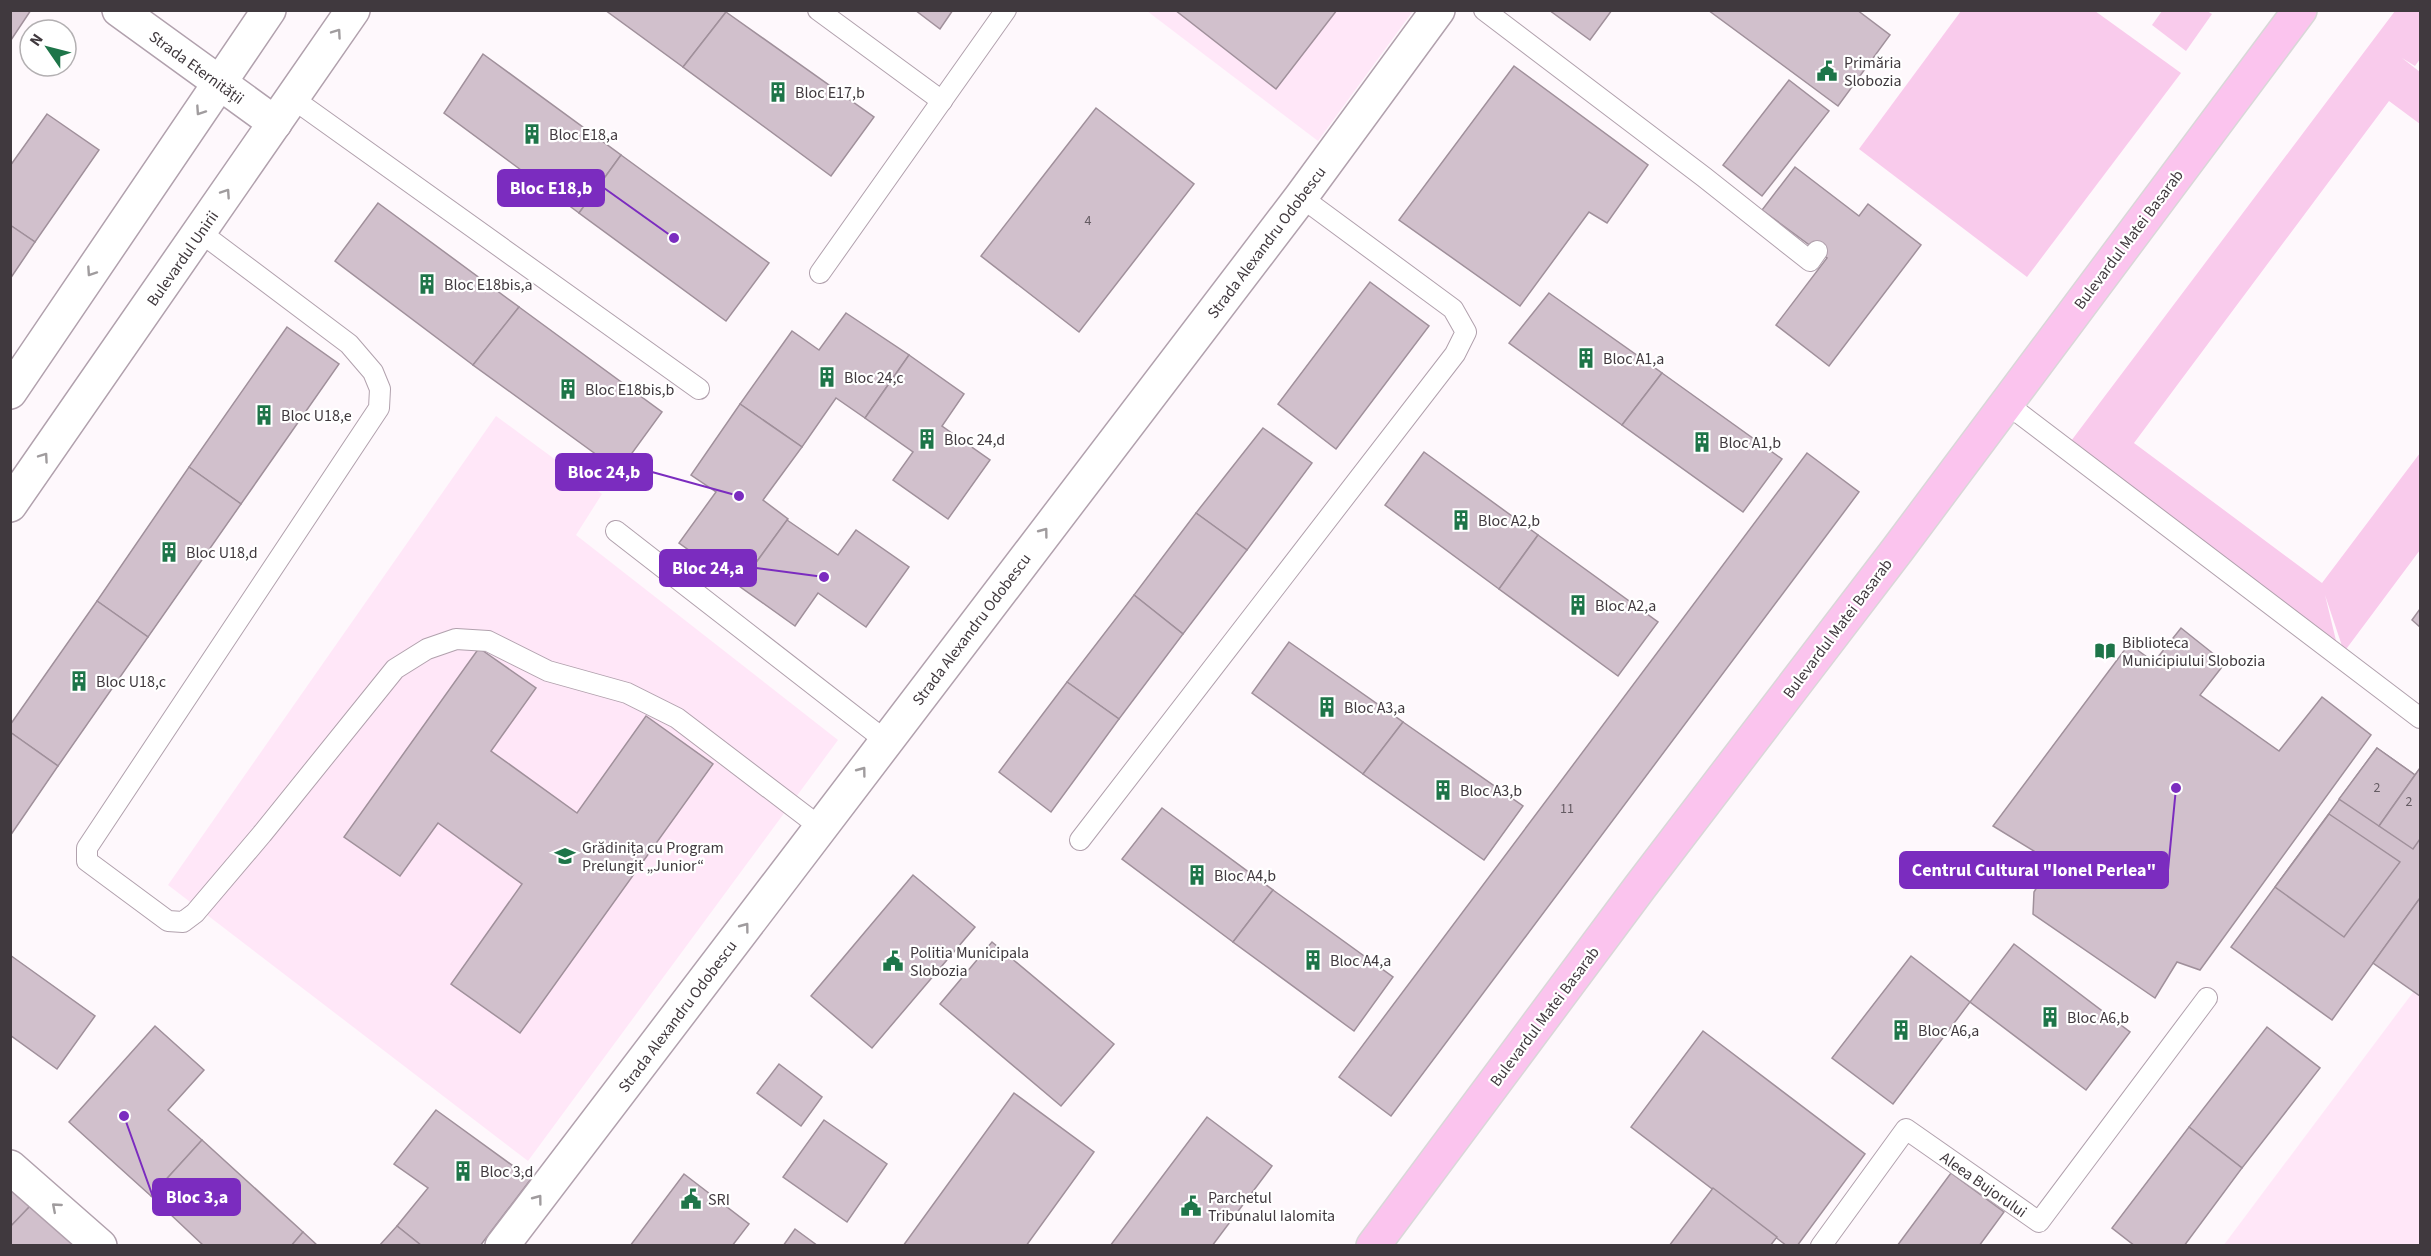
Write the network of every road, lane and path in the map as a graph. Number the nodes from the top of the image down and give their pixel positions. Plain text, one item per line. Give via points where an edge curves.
1 (119, 10) edge
2 (269, 10) edge
3 (353, 10) edge
4 (818, 10) edge
5 (1006, 10) edge
6 (1438, 10) edge
7 (1484, 10) edge
8 (2300, 10) edge
9 (219, 83) junction
10 (942, 101) junction
11 (284, 111) junction
12 (1301, 197) junction
13 (200, 232) junction
14 (1817, 251) dead end
15 (820, 273) dead end
16 (699, 389) dead end
17 (10, 392) edge
18 (2007, 404) junction
19 (10, 505) edge
20 (616, 531) dead end
21 (2421, 718) edge
22 (886, 741) junction
23 (820, 827) junction
24 (1080, 840) dead end
25 (2207, 998) dead end
26 (10, 1167) edge
27 (100, 1245) edge
28 (502, 1245) edge
29 (1373, 1245) edge
30 (1821, 1245) edge

1 - 9 street, Strada Eternității
2 - 9 street
11 -> 3 street, Bulevardul Unirii
4 - 10 lane
5 - 10 lane
6 - 12 street, Strada Alexandru Odobescu
7 - 14 lane via 1810,261
8 - 18 main road, Bulevardul Matei Basarab
9 - 11 street, Strada Eternității
9 -> 17 street
10 - 15 lane
13 -> 11 street, Bulevardul Unirii
11 - 16 lane
22 -> 12 street, Strada Alexandru Odobescu
12 - 24 lane via 1453,309 1466,332 1455,354
19 -> 13 street, Bulevardul Unirii
13 - 23 lane via 349,344 373,372 380,389 379,408 87,848 87,861 168,921 183,922 262,834 394,669 427,649 456,639 488,641 548,671 627,693 677,718
18 - 21 lane
18 - 29 main road, Bulevardul Matei Basarab
20 - 22 lane
23 -> 22 street, Strada Alexandru Odobescu
28 -> 23 street, Strada Alexandru Odobescu
25 - 30 lane, Aleea Bujorului via 2039,1222 1906,1129
27 -> 26 street

